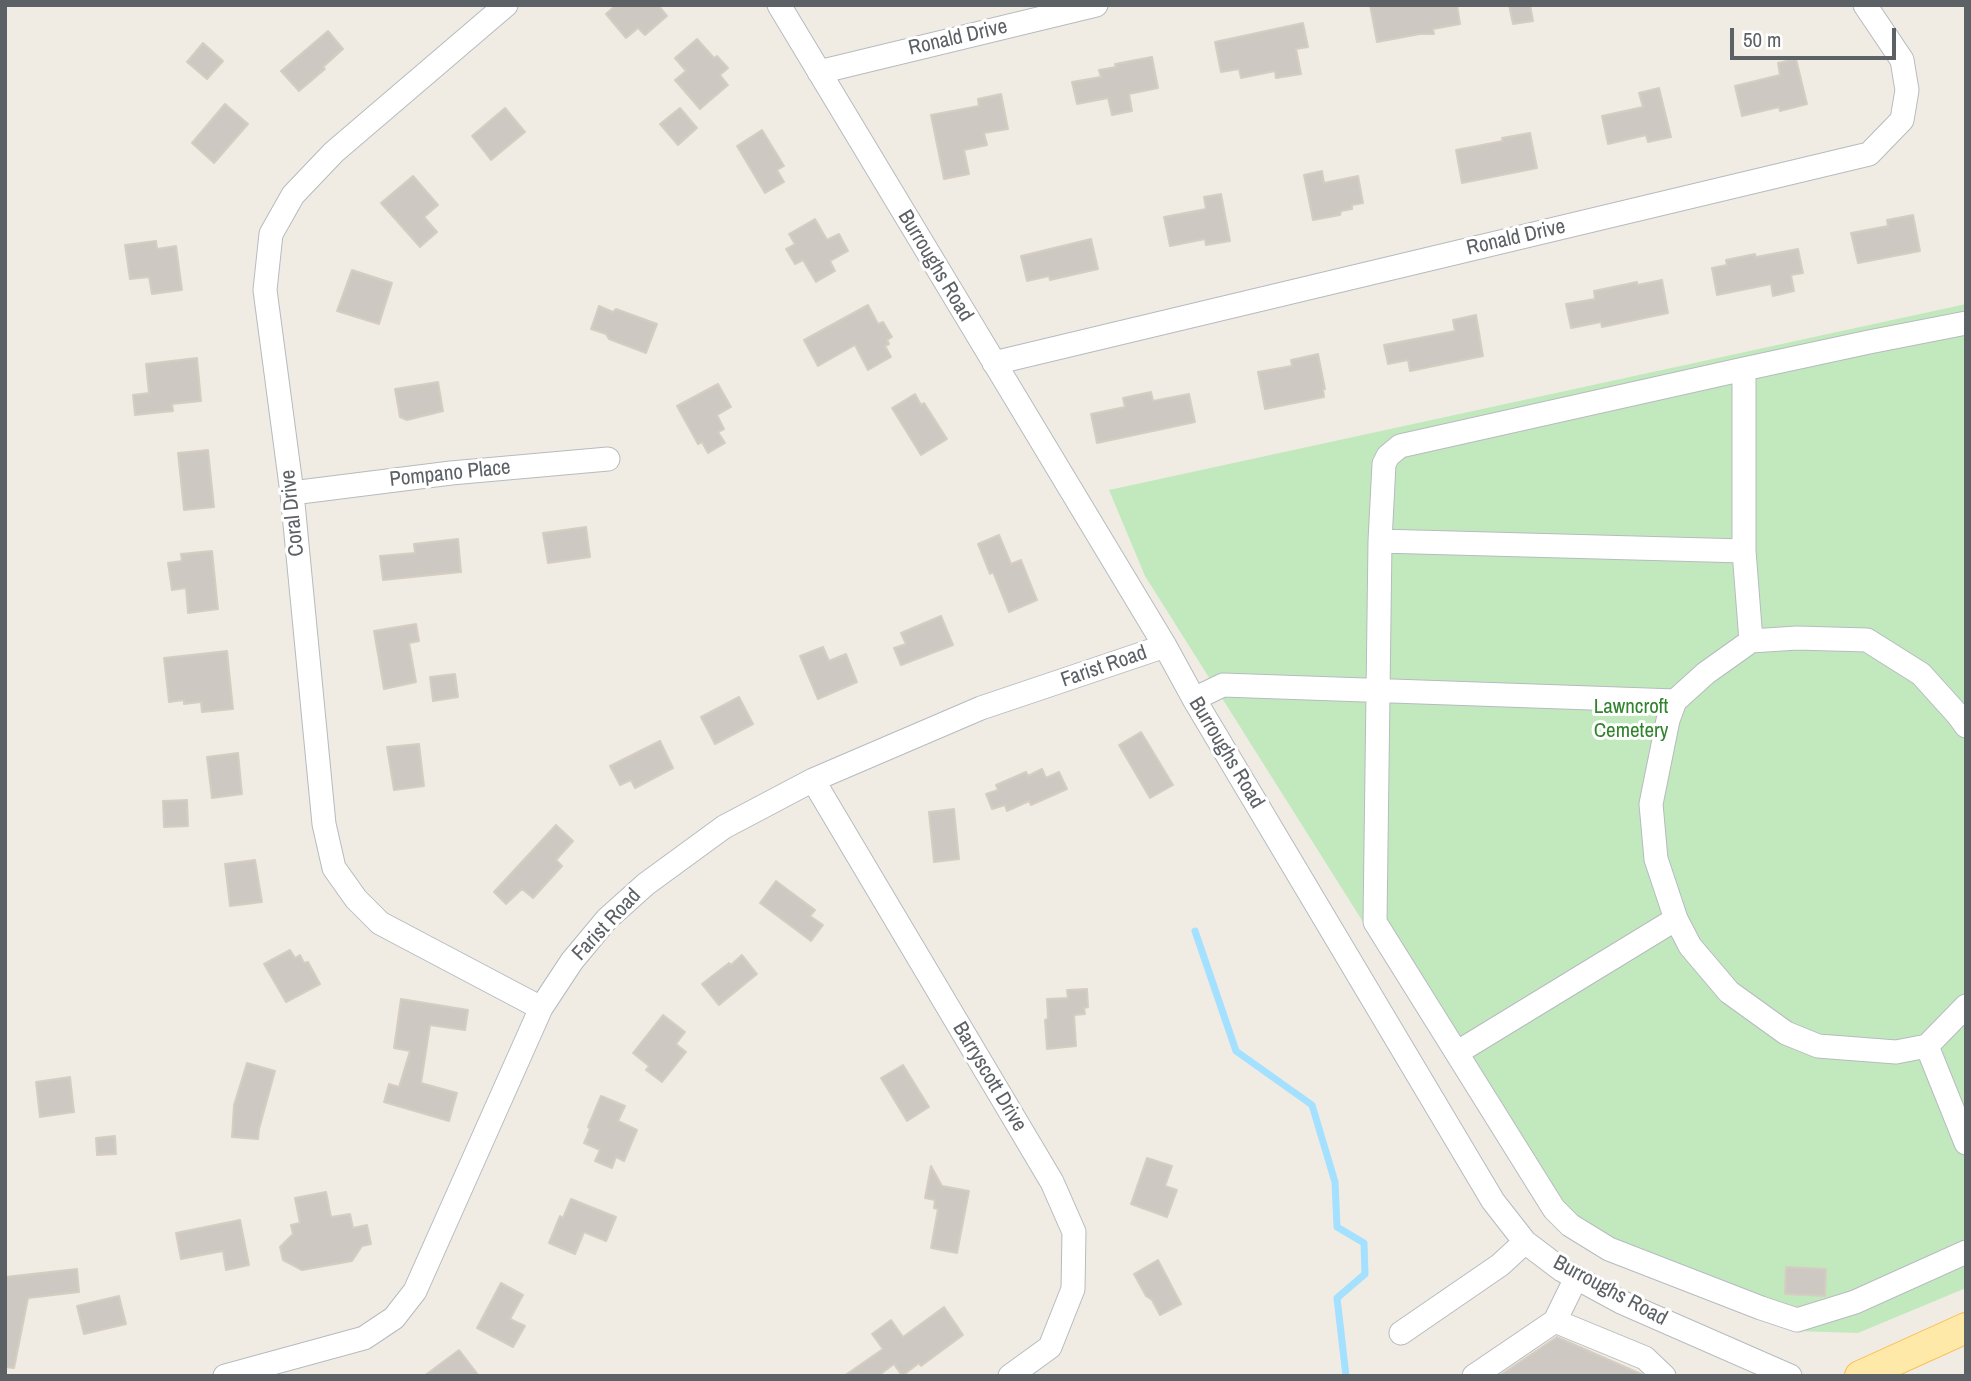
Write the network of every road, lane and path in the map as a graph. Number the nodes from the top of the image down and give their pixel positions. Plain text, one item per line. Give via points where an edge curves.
1 (506, 5) edge
2 (779, 5) edge
3 (1097, 5) edge
4 (1865, 5) edge
5 (819, 72) junction
6 (1966, 323) edge
7 (994, 363) junction
8 (1744, 369) junction
9 (608, 459) dead end
10 (292, 493) junction
11 (1380, 541) junction
12 (1744, 551) junction
13 (1751, 641) junction
14 (1165, 646) junction
15 (1377, 691) junction
16 (1194, 699) junction
17 (1675, 701) junction
18 (1966, 726) edge
19 (813, 780) junction
20 (1676, 919) junction
21 (1966, 1006) edge
22 (541, 1008) junction
23 (1927, 1046) junction
24 (1458, 1052) junction
25 (1966, 1143) edge
26 (1525, 1241) junction
27 (1966, 1252) edge
28 (1576, 1278) junction
29 (1555, 1321) junction
30 (1966, 1328) edge
31 (1401, 1333) dead end
32 (225, 1376) edge
33 (1010, 1376) edge
34 (1474, 1376) edge
35 (1664, 1376) edge
36 (1790, 1376) edge
37 (1860, 1376) edge

1 - 10 street, Coral Drive via 334,152 293,195 271,234 265,290
2 - 5 street, Burroughs Road
3 - 5 street, Ronald Drive
4 - 7 street, Ronald Drive via 1902,60 1907,90 1902,120 1869,154
5 - 7 street, Burroughs Road
6 - 8 street
7 - 14 street, Burroughs Road
8 - 11 street via 1400,446 1384,464
8 - 12 street
9 - 10 street, Pompano Place
10 - 22 street, Coral Drive via 324,824 334,868 380,923
11 - 12 street
11 - 15 street
12 - 13 street
13 - 17 street
13 - 18 street via 1867,640 1920,674
14 - 16 street, Burroughs Road
14 - 19 street, Farist Road via 981,708
15 - 16 street via 1223,685
15 - 17 street
15 - 24 street via 1375,922
16 - 26 street, Burroughs Road via 1493,1201
17 - 20 street via 1651,804 1656,859
19 - 22 street, Farist Road via 724,827 646,884 607,919
19 - 33 street, Barryscott Drive via 1052,1182 1074,1232 1073,1289 1050,1347
20 - 23 street via 1690,946 1729,992 1786,1033 1818,1046 1851,1050 1896,1052
20 - 24 street
21 - 23 street
22 - 32 street, Farist Road via 415,1291 394,1318 364,1338
23 - 25 street
24 - 27 street via 1554,1209 1570,1225 1609,1249 1797,1320 1855,1302
26 - 28 street, Burroughs Road
26 - 31 street via 1500,1265
28 - 29 street
28 - 36 street, Burroughs Road
29 - 34 street
29 - 35 street via 1645,1358
30 - 37 main road

